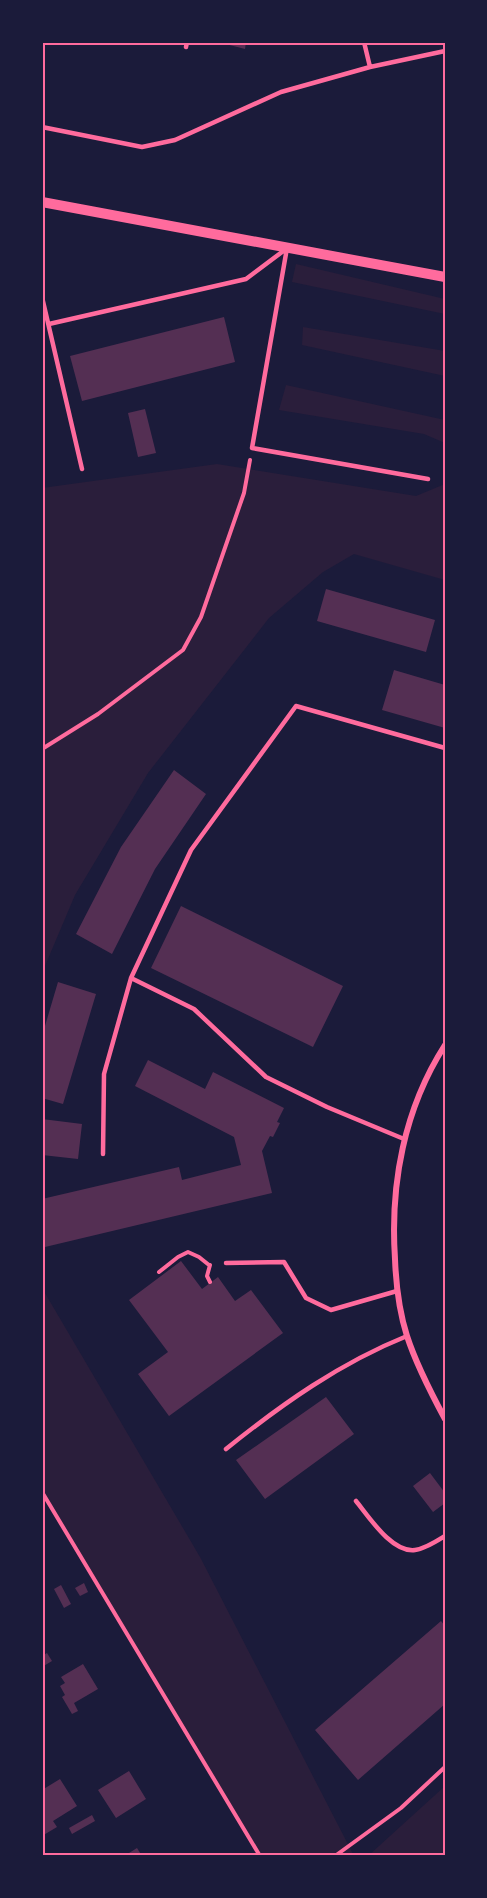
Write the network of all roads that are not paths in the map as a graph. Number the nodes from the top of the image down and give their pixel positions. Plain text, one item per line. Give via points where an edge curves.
1 (364, 42) edge
2 (445, 51) edge
3 (370, 67) junction
4 (42, 127) edge
5 (42, 202) edge
6 (288, 248) junction
7 (445, 277) edge
8 (42, 297) edge
9 (49, 324) junction
10 (82, 470) dead end
11 (428, 479) dead end
12 (445, 748) edge
13 (131, 978) junction
14 (445, 1045) edge
15 (404, 1139) junction
16 (103, 1154) dead end
17 (226, 1263) dead end
18 (397, 1291) junction
19 (407, 1336) junction
20 (445, 1419) edge
21 (226, 1449) dead end
22 (356, 1501) dead end
23 (445, 1536) edge

1 - 3 lane
2 - 3 lane
3 - 4 lane via 281,92 175,140 142,147
5 - 6 street
6 - 7 street
6 - 9 lane via 246,279
6 - 11 lane via 252,448
8 - 9 lane
9 - 10 lane
12 - 13 lane via 296,706 191,850
13 - 15 lane via 194,1010 266,1077
13 - 16 lane via 104,1074
14 - 15 street via 413,1108
15 - 18 street via 393,1223
17 - 18 lane via 284,1262 306,1298 331,1310
18 - 19 street
19 - 20 street
19 - 21 lane via 339,1368
22 - 23 lane via 400,1548 415,1550

